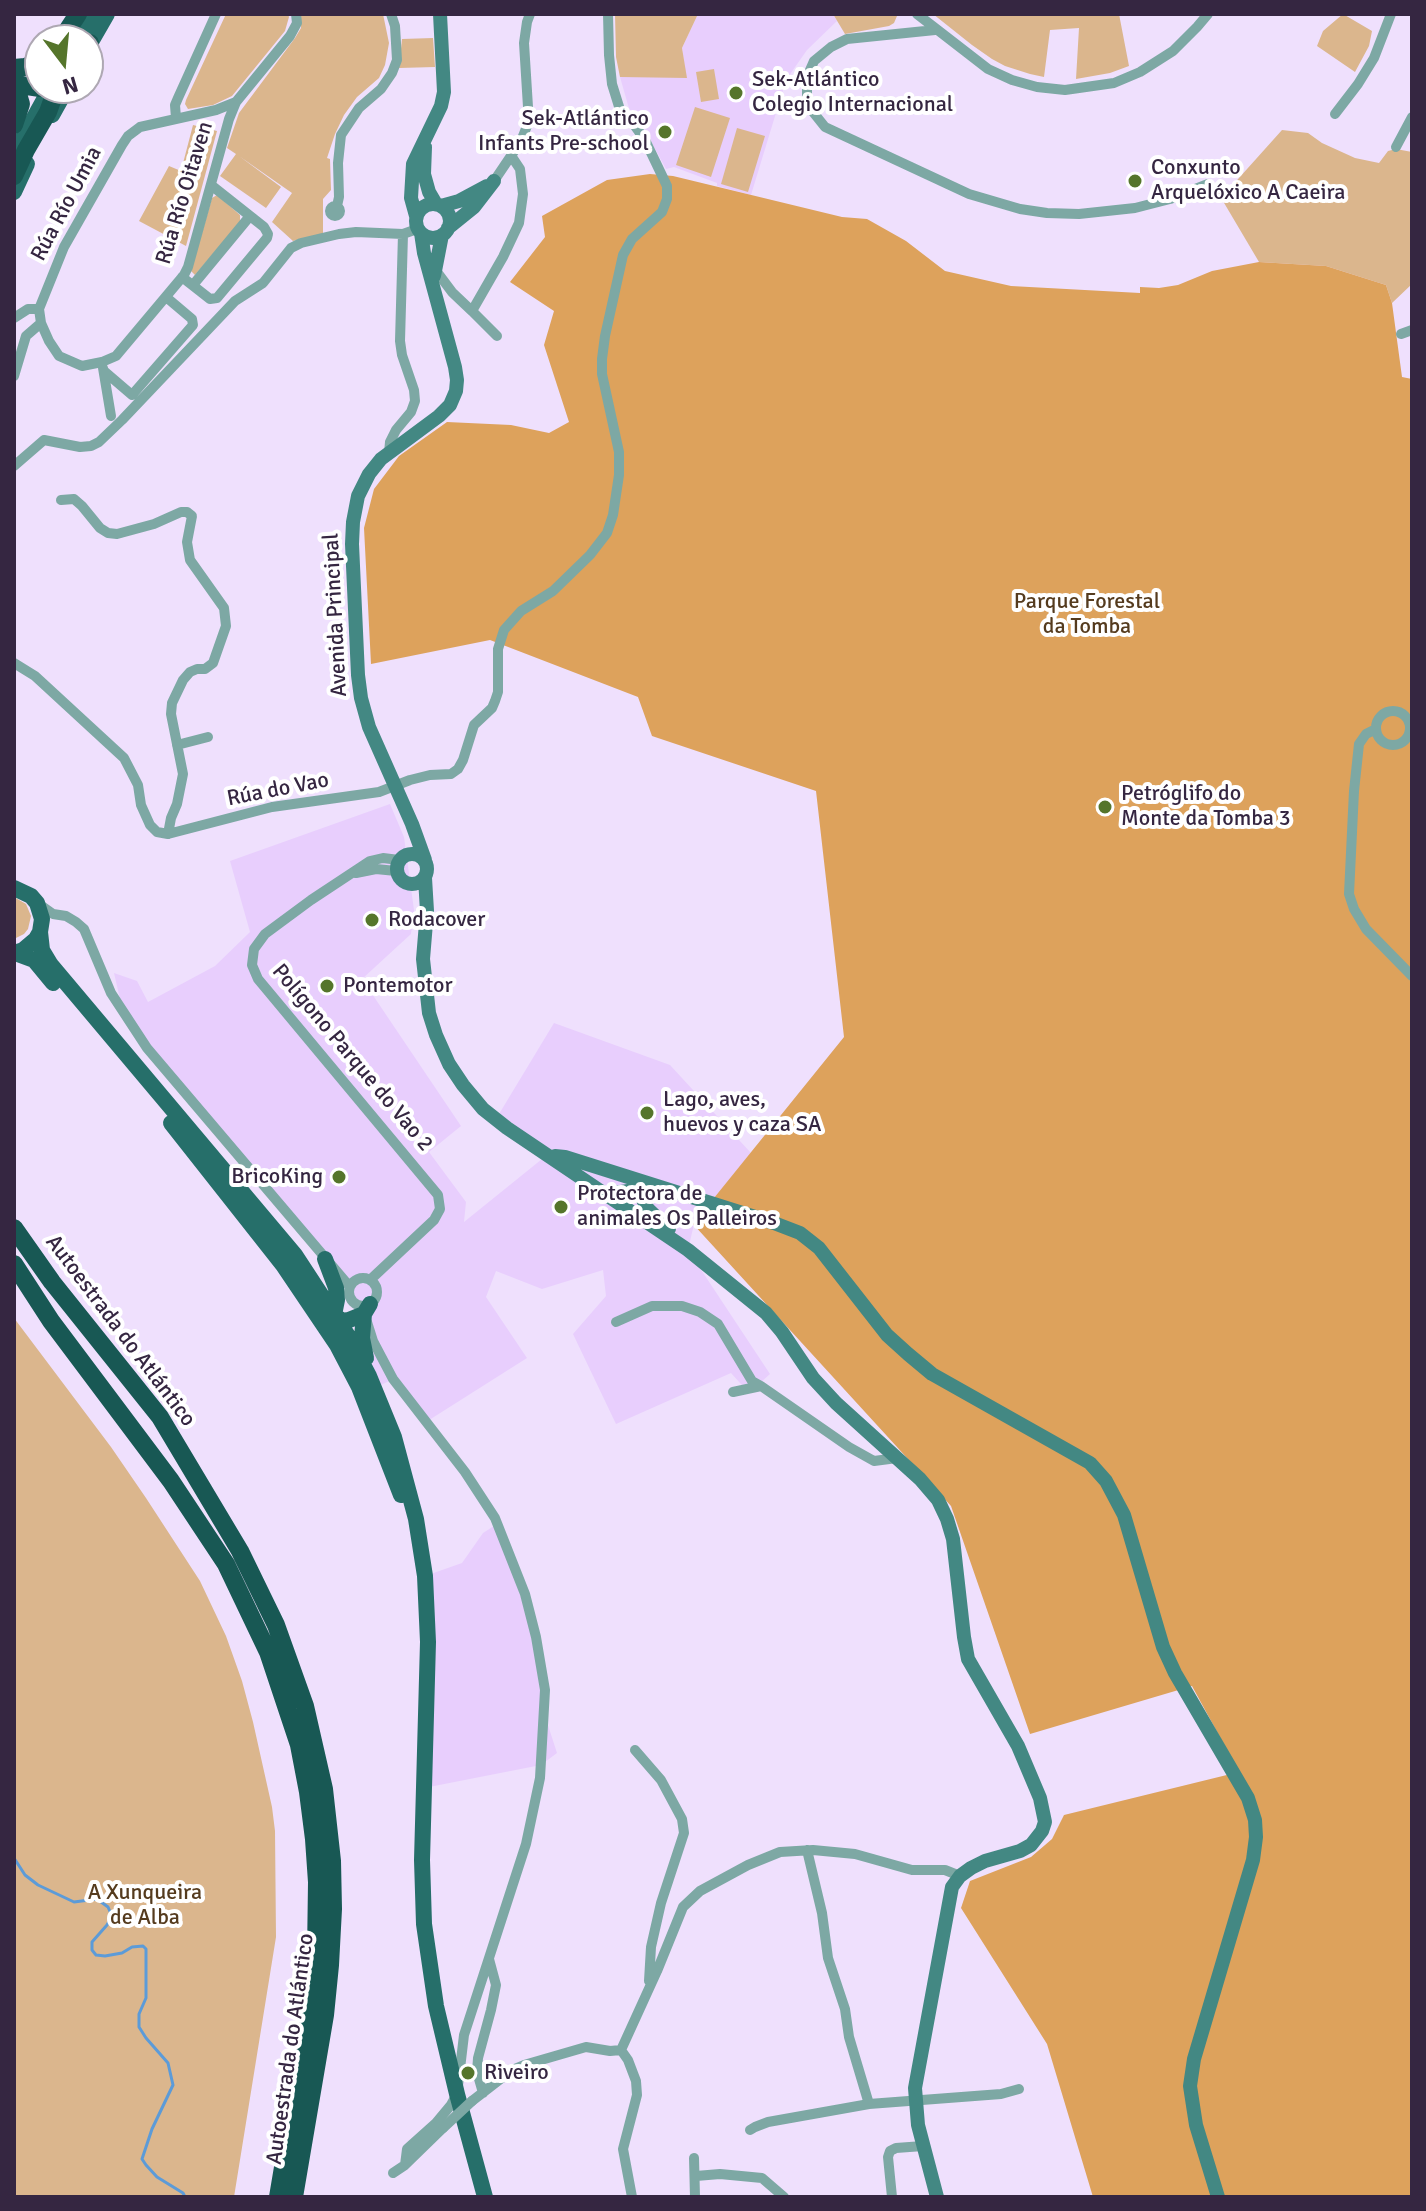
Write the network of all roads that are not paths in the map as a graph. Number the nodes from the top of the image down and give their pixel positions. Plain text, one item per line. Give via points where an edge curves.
1 (216, 14) edge
2 (296, 14) edge
3 (391, 14) edge
4 (440, 14) edge
5 (530, 14) edge
6 (608, 14) edge
7 (917, 14) edge
8 (1208, 14) edge
9 (1391, 14) edge
10 (935, 30) junction
11 (14, 86) edge
12 (236, 102) junction
13 (42, 104) edge
14 (51, 104) edge
15 (58, 104) edge
16 (1335, 114) dead end
17 (1412, 117) edge
18 (176, 118) junction
19 (14, 125) edge
20 (425, 139) junction
21 (1396, 147) dead end
22 (14, 154) edge
23 (512, 157) junction
24 (14, 176) edge
25 (494, 181) junction
26 (1208, 184) dead end
27 (211, 185) junction
28 (14, 192) edge
29 (439, 205) junction
30 (337, 206) dead end
31 (250, 216) junction
32 (414, 228) junction
33 (445, 232) junction
34 (434, 268) junction
35 (182, 277) junction
36 (433, 284) junction
37 (193, 285) junction
38 (166, 297) junction
39 (39, 309) junction
40 (472, 311) junction
41 (14, 318) edge
42 (41, 323) junction
43 (497, 336) dead end
44 (103, 367) junction
45 (14, 376) edge
46 (111, 416) dead end
47 (389, 453) junction
48 (14, 466) edge
49 (61, 500) dead end
50 (14, 663) edge
51 (1376, 729) dead end
52 (208, 737) dead end
53 (177, 745) junction
54 (396, 786) junction
55 (168, 834) junction
56 (408, 861) junction
57 (419, 881) junction
58 (14, 888) edge
59 (37, 903) junction
60 (81, 926) junction
61 (41, 929) junction
62 (14, 953) edge
63 (1412, 976) edge
64 (115, 1056) junction
65 (547, 1155) junction
66 (623, 1176) junction
67 (658, 1187) junction
68 (641, 1189) junction
69 (607, 1194) junction
70 (14, 1228) edge
71 (688, 1250) junction
72 (325, 1259) junction
73 (14, 1264) edge
74 (370, 1280) junction
75 (350, 1287) junction
76 (366, 1310) junction
77 (334, 1314) junction
78 (616, 1322) dead end
79 (393, 1379) junction
80 (371, 1384) junction
81 (761, 1386) junction
82 (733, 1392) dead end
83 (375, 1429) junction
84 (897, 1458) junction
85 (635, 1750) dead end
86 (807, 1850) junction
87 (960, 1876) junction
88 (489, 1955) junction
89 (648, 1991) junction
90 (621, 2050) junction
91 (1019, 2089) dead end
92 (483, 2093) junction
93 (460, 2100) junction
94 (916, 2101) junction
95 (869, 2104) junction
96 (750, 2130) dead end
97 (923, 2146) junction
98 (694, 2158) dead end
99 (405, 2165) junction
100 (393, 2173) dead end
101 (696, 2176) junction
102 (278, 2197) edge
103 (294, 2197) edge
104 (475, 2197) edge
105 (485, 2197) edge
106 (632, 2197) edge
107 (695, 2197) edge
108 (784, 2197) edge
109 (892, 2197) edge
110 (937, 2197) edge
111 (1218, 2197) edge

1 - 18 street via 175,105
2 - 12 street via 290,36
3 - 30 street via 397,60 381,89 359,108 341,135
4 - 20 street via 444,92
5 - 23 street via 524,43 527,126
6 - 54 street, Rúa do Vao via 612,84 621,113 645,140 667,186 662,212 632,239 623,255 605,336 602,374 619,452 613,515 590,555 504,630 498,649 498,692 492,708 474,725 458,769
7 - 10 street
8 - 10 street via 1173,51 1140,72 1114,83 1065,90 1024,83 988,69
9 - 16 street via 1374,58
10 - 26 street via 847,39 831,47 814,61 807,77 813,112 825,127 856,142 969,194 1020,209 1106,212 1170,199
11 - 19 highway via 21,104
12 - 18 street, Rúa Río Umia
12 - 27 street, Rúa Río Oitaven
13 - 22 main road
14 - 24 highway
15 - 28 main road
17 - 21 street
18 - 39 street, Rúa Río Umia via 140,127 128,136 64,247
20 - 29 street via 424,174
20 - 32 street, Avenida Principal via 411,180
23 - 25 street
23 - 40 street via 520,169 523,194 519,223
25 - 29 street
25 - 33 street
27 - 31 street
27 - 35 street, Rúa Río Oitaven
29 - 32 street via 422,207
29 - 33 street via 450,218
31 - 37 street
31 - 37 street via 264,227 267,238 217,298 210,299
32 - 33 street via 430,238
32 - 36 street, Avenida Principal
32 - 47 street via 400,341 415,401 396,430
32 - 48 street via 356,232 291,248 263,283 235,301 99,442 80,447 44,440
33 - 34 street
34 - 36 street
34 - 40 street
35 - 37 street
35 - 38 street, Rúa Río Oitaven
36 - 47 street, Avenida Principal via 455,367 456,391 439,416
38 - 44 street, Rúa Río Oitaven
38 - 44 street via 193,325 132,395
39 - 41 street
39 - 42 street
40 - 43 street
42 - 44 street via 59,356 82,366
42 - 45 street via 26,336
44 - 46 street
47 - 54 street, Avenida Principal via 358,496 352,544 361,698
49 - 53 street via 74,499 108,533 154,524 181,512 192,516 190,560 224,608 226,626 213,663 190,672 172,703
50 - 55 street via 124,758 150,825
51 - 63 street via 1359,744 1349,894 1366,929
52 - 53 street
53 - 55 street via 183,774
54 - 55 street, Rúa do Vao via 272,807
54 - 56 street, Avenida Principal via 416,834
56 - 57 street via 427,866
56 - 57 street via 402,881
56 - 74 street, Polígono Parque do Vao 2 via 383,858 350,874 265,934 254,949 252,965 258,979 438,1195 440,1209 434,1220
57 - 65 street via 427,911 423,959 429,1013 449,1064 483,1109
58 - 59 main road
59 - 60 street
59 - 61 main road
60 - 61 street via 61,920
60 - 72 street via 111,993 147,1048
61 - 62 main road via 30,946
61 - 77 main road via 42,950 51,965 295,1255
62 - 64 main road via 34,960
64 - 77 main road via 148,1086
64 - 83 main road via 299,1287 337,1345
65 - 66 street
65 - 69 street
66 - 67 street
66 - 69 street via 609,1185
67 - 68 street
67 - 111 street via 800,1233 819,1248 908,1354 932,1374 1090,1463 1116,1497 1163,1647 1248,1798 1255,1820 1253,1860 1190,2086
68 - 69 street
68 - 71 street via 648,1209
69 - 71 street
70 - 103 highway, Autoestrada do Atlántico via 160,1417 240,1551 276,1625 305,1706 324,1789 333,1909 325,2015
71 - 84 street via 766,1313 836,1403
72 - 75 street
72 - 77 main road via 336,1288
73 - 102 highway, Autoestrada do Atlántico via 226,1564 268,1652 299,1745 315,1853 316,1954
74 - 75 street via 361,1278
74 - 76 street via 377,1292
75 - 76 street via 354,1303
76 - 77 main road via 342,1321
76 - 79 street via 373,1341
76 - 80 main road via 362,1338
77 - 80 main road
78 - 81 street via 652,1306 700,1312 718,1324 752,1381
79 - 80 street
79 - 88 street via 495,1518 525,1594 539,1652 545,1690 540,1778 526,1844
80 - 83 main road
80 - 93 main road via 407,1480 425,1576 424,1924 436,2006
81 - 82 street
81 - 84 street via 874,1461
83 - 93 main road via 410,1528 417,1583 420,1687 413,1876 418,1947 426,1993
84 - 87 street via 938,1500 947,1519 968,1659 1018,1746 1044,1812 1042,1831 1031,1845
85 - 89 street via 661,1780 684,1833 661,1903
86 - 87 street via 855,1854
86 - 89 street via 780,1852 700,1891 683,1907
86 - 95 street via 828,1958
87 - 94 street via 948,1905
88 - 92 street via 496,1985 478,2058
88 - 93 street via 464,2035
89 - 90 street
90 - 92 street via 586,2047 537,2060 512,2070
90 - 106 street via 636,2081 623,2149
91 - 94 street
92 - 93 street
93 - 99 street, bridge via 443,2128
93 - 99 street via 407,2149
93 - 104 main road
93 - 105 main road
94 - 95 street
94 - 97 street
95 - 96 street
97 - 109 street via 890,2151
97 - 110 street
98 - 101 street
99 - 100 street
101 - 107 street
101 - 108 street via 762,2178

